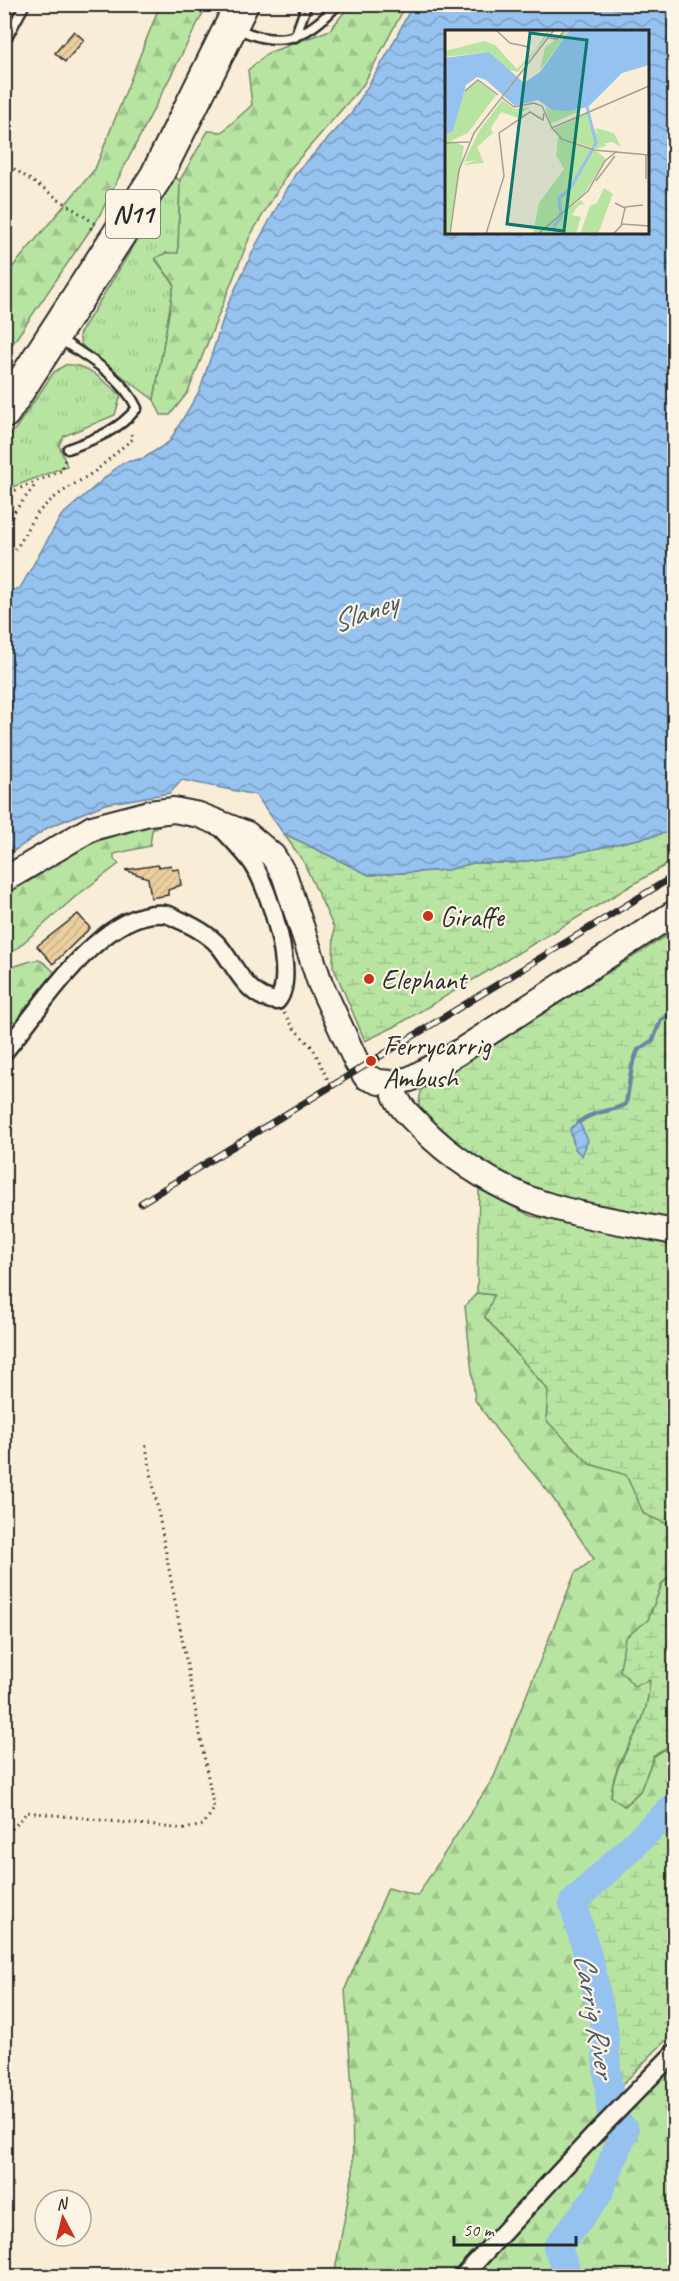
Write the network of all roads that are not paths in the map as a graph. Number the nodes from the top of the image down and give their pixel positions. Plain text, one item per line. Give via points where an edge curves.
1 (25, 4) edge
2 (307, 4) edge
3 (338, 4) edge
4 (237, 16) edge
5 (295, 37) junction
6 (4, 43) edge
7 (55, 337) junction
8 (4, 412) edge
9 (68, 449) road end
10 (214, 820) junction
11 (4, 879) edge
12 (675, 913) edge
13 (4, 1052) edge
14 (392, 1083) junction
15 (675, 1232) edge
16 (675, 2052) edge
17 (463, 2277) edge

1 - 6 lane
2 - 5 lane
3 - 5 lane via 319,25
4 - 5 lane via 272,40
4 - 7 highway, N11 via 156,177
7 - 8 highway, N11
7 - 9 lane via 128,389 137,408 107,434
10 - 11 main road via 174,810 120,819 92,828
10 - 13 street via 253,864 268,897 275,915 284,994 277,1001 260,996 244,982 220,946 192,925 166,914 129,920 71,969
10 - 14 main road via 247,834 273,856 292,893 320,983 356,1060 366,1077
12 - 14 main road via 456,1054 410,1079
14 - 15 main road via 394,1098 430,1136 490,1178 528,1198
16 - 17 street

